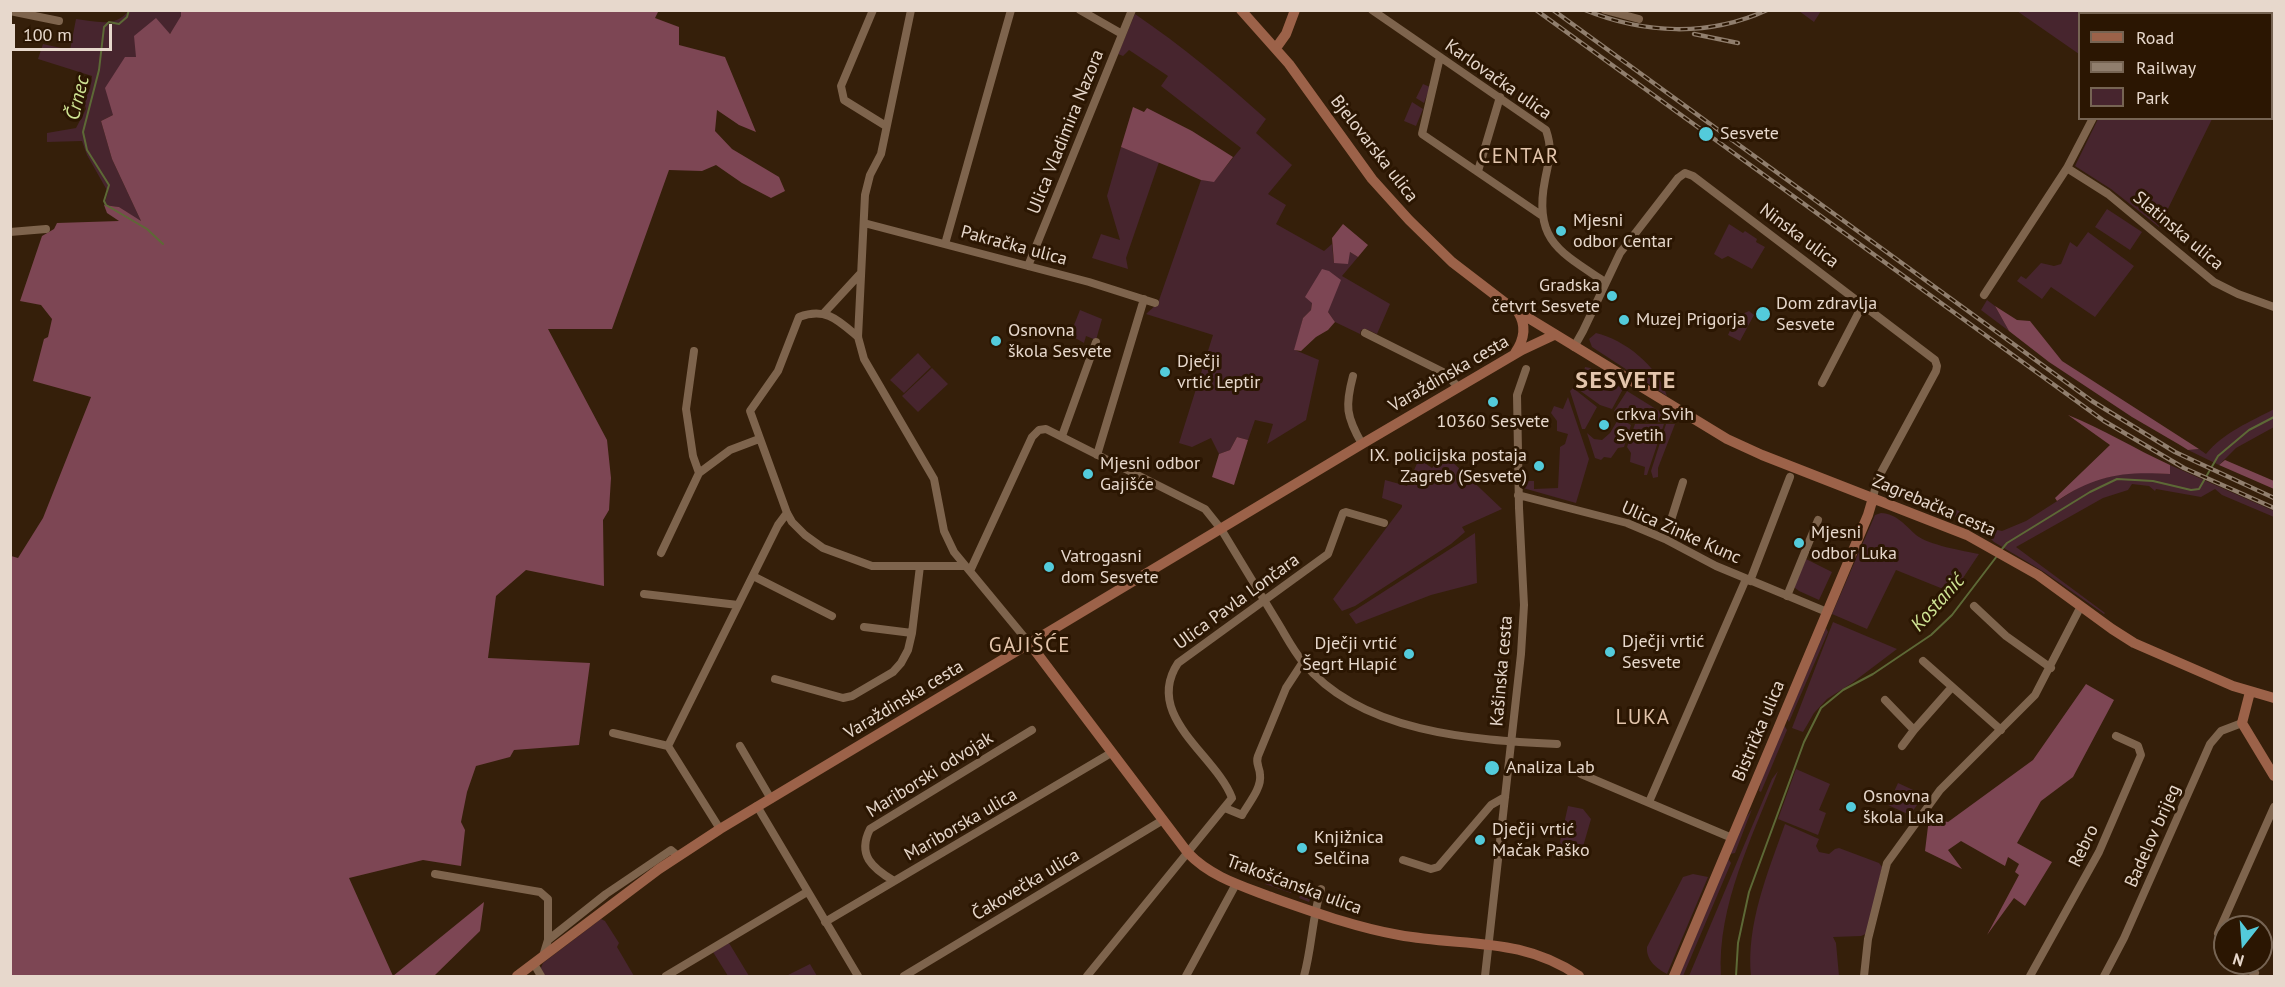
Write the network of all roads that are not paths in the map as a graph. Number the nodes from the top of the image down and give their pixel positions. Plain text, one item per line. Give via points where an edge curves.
1 (873, 10) edge
2 (911, 10) edge
3 (1011, 10) edge
4 (1080, 10) edge
5 (1132, 10) edge
6 (1241, 10) edge
7 (1295, 10) edge
8 (1372, 10) edge
9 (1605, 10) edge
10 (10, 11) edge
11 (1638, 19) dead end
12 (59, 21) dead end
13 (1122, 34) junction
14 (1276, 48) junction
15 (1440, 57) junction
16 (1500, 97) junction
17 (2092, 120) edge
18 (886, 126) junction
19 (2067, 168) junction
20 (1478, 171) junction
21 (1541, 215) junction
22 (864, 223) junction
23 (46, 229) dead end
24 (10, 232) edge
25 (945, 244) junction
26 (1028, 266) junction
27 (860, 274) junction
28 (1605, 282) junction
29 (1984, 295) dead end
30 (1144, 299) junction
31 (1155, 303) dead end
32 (1863, 304) junction
33 (2274, 307) edge
34 (1518, 312) junction
35 (824, 313) junction
36 (1365, 333) dead end
37 (1554, 335) junction
38 (858, 337) junction
39 (1096, 342) dead end
40 (1574, 347) junction
41 (694, 351) dead end
42 (1514, 354) junction
43 (1526, 369) dead end
44 (1353, 376) dead end
45 (1822, 383) dead end
46 (1458, 387) junction
47 (1062, 436) junction
48 (759, 439) junction
49 (1362, 444) junction
50 (1097, 455) junction
51 (699, 472) junction
52 (1790, 477) dead end
53 (1683, 482) dead end
54 (1518, 495) junction
55 (1873, 498) junction
56 (787, 513) junction
57 (1818, 520) dead end
58 (1384, 523) dead end
59 (1221, 529) junction
60 (1665, 539) junction
61 (661, 553) dead end
62 (920, 566) junction
63 (967, 568) junction
64 (753, 576) junction
65 (1748, 580) junction
66 (644, 594) dead end
67 (1787, 596) junction
68 (1265, 601) junction
69 (738, 605) junction
70 (1974, 606) dead end
71 (2081, 606) junction
72 (1827, 612) junction
73 (832, 616) dead end
74 (864, 627) dead end
75 (912, 633) junction
76 (1030, 644) junction
77 (1923, 661) dead end
78 (1303, 662) junction
79 (2050, 668) junction
80 (775, 679) dead end
81 (1952, 687) junction
82 (2250, 692) junction
83 (2274, 698) edge
84 (1885, 700) dead end
85 (2242, 723) junction
86 (1032, 730) dead end
87 (1914, 730) junction
88 (2001, 730) junction
89 (613, 733) dead end
90 (2116, 736) dead end
91 (1511, 742) junction
92 (1557, 744) dead end
93 (668, 746) junction
94 (740, 746) dead end
95 (1902, 746) dead end
96 (1111, 753) junction
97 (1581, 774) dead end
98 (2274, 776) edge
99 (1505, 797) junction
100 (771, 799) junction
101 (1649, 802) junction
102 (757, 806) junction
103 (2274, 807) edge
104 (1225, 808) junction
105 (1162, 820) junction
106 (720, 829) junction
107 (1732, 838) junction
108 (1188, 854) junction
109 (678, 856) junction
110 (1402, 860) dead end
111 (435, 874) dead end
112 (894, 881) junction
113 (1236, 884) junction
114 (1321, 889) dead end
115 (807, 892) junction
116 (1313, 912) junction
117 (2226, 915) edge
118 (825, 922) junction
119 (548, 940) junction
120 (1489, 944) junction
121 (543, 956) junction
122 (534, 964) junction
123 (517, 976) edge
124 (541, 976) edge
125 (666, 976) edge
126 (858, 976) edge
127 (904, 976) edge
128 (1087, 976) edge
129 (1186, 976) edge
130 (1304, 976) edge
131 (1485, 976) edge
132 (1579, 976) edge
133 (1674, 976) edge
134 (1864, 976) edge
135 (2030, 976) edge
136 (2104, 976) edge

1 - 18 street via 841,93 844,100
2 - 18 street
3 - 25 street
4 - 13 street
5 - 13 street, Ulica Vladimira Nazora
6 - 14 main road, Bjelovarska ulica
7 - 14 main road
8 - 15 street, Karlovačka ulica
9 - 11 street
10 - 12 street
13 - 26 street, Ulica Vladimira Nazora
14 - 34 main road, Bjelovarska ulica via 1394,205 1461,270
15 - 16 street, Karlovačka ulica
15 - 20 street via 1422,134
16 - 20 street
16 - 21 street, Karlovačka ulica via 1546,130 1552,146
17 - 19 street
18 - 22 street via 865,195
19 - 29 street
19 - 33 street, Slatinska ulica via 2108,194 2214,282
20 - 21 street
21 - 28 street via 1556,246
22 - 25 street, Pakračka ulica
22 - 27 street
23 - 24 street
25 - 26 street, Pakračka ulica
26 - 30 street, Pakračka ulica
27 - 35 street
27 - 38 street
28 - 32 street, Ninska ulica via 1626,244 1685,173 1697,178
28 - 40 street, Ninska ulica
30 - 31 street, Pakračka ulica
30 - 50 street
32 - 45 street
32 - 55 street, Ninska ulica via 1931,356 1937,366 1877,480
34 - 37 main road, Bjelovarska ulica
34 - 42 main road via 1524,333
35 - 38 street via 842,322
35 - 48 street via 799,317 778,371 750,411
36 - 46 street via 1445,373
37 - 40 main road, Bjelovarska ulica
37 - 42 main road, Varaždinska cesta
38 - 63 street via 864,359 934,479 944,531
39 - 47 street
40 - 55 main road, Zagrebačka cesta via 1748,449
41 - 51 street via 686,409
42 - 46 main road, Varaždinska cesta
43 - 54 street, Kašinska cesta via 1517,395
44 - 49 street via 1347,409
46 - 49 main road, Varaždinska cesta
47 - 50 street
47 - 63 street via 1044,429 1035,432
48 - 51 street via 730,450
48 - 56 street
49 - 59 main road, Varaždinska cesta
50 - 59 street via 1205,509
51 - 61 street
52 - 65 street
53 - 60 street
54 - 60 street, Ulica Zinke Kunc via 1628,523
54 - 91 street, Kašinska cesta via 1524,605
55 - 71 main road, Zagrebačka cesta via 1992,548
55 - 72 main road, Bistrička ulica
56 - 62 street via 805,535 823,548 872,566
56 - 64 street
57 - 67 street
58 - 68 street, Ulica Pavla Lončara via 1344,512 1328,554
59 - 68 street
59 - 76 main road, Varaždinska cesta
60 - 65 street, Ulica Zinke Kunc
62 - 63 street
62 - 75 street
63 - 76 street
64 - 69 street
64 - 73 street
65 - 67 street, Ulica Zinke Kunc
65 - 101 street
66 - 69 street
67 - 72 street, Ulica Zinke Kunc
68 - 78 street
68 - 104 street, Ulica Pavla Lončara via 1178,663 1168,687 1174,715 1232,796
69 - 93 street
70 - 79 street via 2006,636
71 - 79 street
71 - 82 main road, Zagrebačka cesta via 2134,643
72 - 107 main road, Bistrička ulica
74 - 75 street
75 - 80 street via 901,663 852,696 835,697
76 - 96 main road, Trakošćanska ulica
76 - 100 main road, Varaždinska cesta
77 - 81 street
78 - 91 street via 1334,692 1364,709 1411,726
78 - 104 street via 1286,688 1256,761 1261,776 1258,788 1242,815
79 - 88 street via 2035,695
81 - 87 street
81 - 88 street
82 - 83 main road, Zagrebačka cesta
82 - 85 main road
84 - 87 street
85 - 98 main road
85 - 136 street, Badelov brijeg via 2222,731 2210,744
86 - 112 street, Mariborski odvojak via 870,829 864,841 867,857
87 - 95 street
88 - 134 street via 1941,790 1887,863 1868,939
89 - 93 street
90 - 135 street, Rebro via 2138,746 2141,755 2099,852
91 - 92 street
91 - 99 street, Kašinska cesta
93 - 106 street
94 - 100 street
96 - 105 main road, Trakošćanska ulica
96 - 112 street, Mariborska ulica
97 - 101 street
99 - 110 street via 1491,805 1438,867 1431,869
99 - 120 street, Kašinska cesta
100 - 102 main road, Varaždinska cesta
101 - 107 street
102 - 106 main road, Varaždinska cesta
102 - 115 street
103 - 117 street
104 - 108 street
105 - 108 main road, Trakošćanska ulica
105 - 127 street, Čakovečka ulica
106 - 109 main road, Varaždinska cesta
107 - 133 main road, Bistrička ulica
108 - 113 main road, Trakošćanska ulica
108 - 128 street
109 - 119 street, Varaždinska cesta via 671,850
109 - 121 main road, Varaždinska cesta
111 - 119 street via 540,892 548,899
112 - 118 street, Mariborska ulica
113 - 116 main road, Trakošćanska ulica
113 - 129 street
114 - 116 street
115 - 118 street
115 - 125 street
116 - 120 main road, Trakošćanska ulica via 1400,935
116 - 130 street
118 - 126 street
119 - 121 street
120 - 131 street, Kašinska cesta
120 - 132 main road, Trakošćanska ulica via 1540,955
121 - 122 main road, Varaždinska cesta
122 - 123 main road, Varaždinska cesta
122 - 124 street

